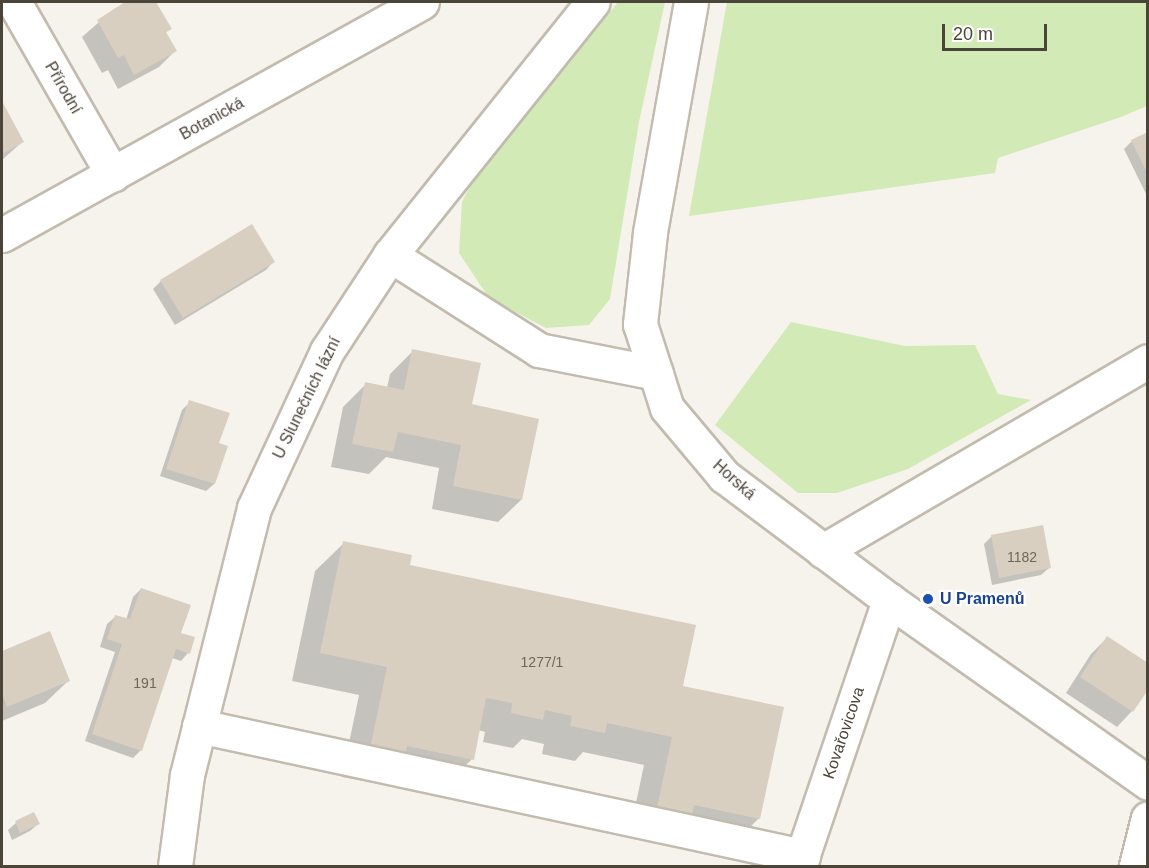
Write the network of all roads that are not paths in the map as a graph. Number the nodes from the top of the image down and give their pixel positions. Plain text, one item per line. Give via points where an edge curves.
1 (14, 2) edge
2 (422, 2) edge
3 (593, 2) edge
4 (691, 2) edge
5 (113, 175) junction
6 (2, 235) edge
7 (390, 255) junction
8 (1148, 361) edge
9 (656, 373) junction
10 (823, 551) junction
11 (890, 600) junction
12 (199, 726) junction
13 (1148, 783) edge
14 (1148, 818) edge
15 (801, 861) edge
16 (176, 867) edge
17 (1136, 867) edge

1 - 5 street, Přírodní
2 - 5 street, Botanická
3 - 7 street, U Slunečních lázní
4 - 9 street, Horská via 650,233 640,324
5 - 6 street, Botanická
7 - 9 street via 538,350
7 - 12 street, U Slunečních lázní via 327,351 254,508
8 - 10 street
9 - 10 street, Horská via 667,408 724,476
10 - 11 street, Horská
11 - 13 street, Horská
11 - 15 street, Kovařovicova
12 - 15 street
12 - 16 street, U Slunečních lázní via 182,799
14 - 17 street

